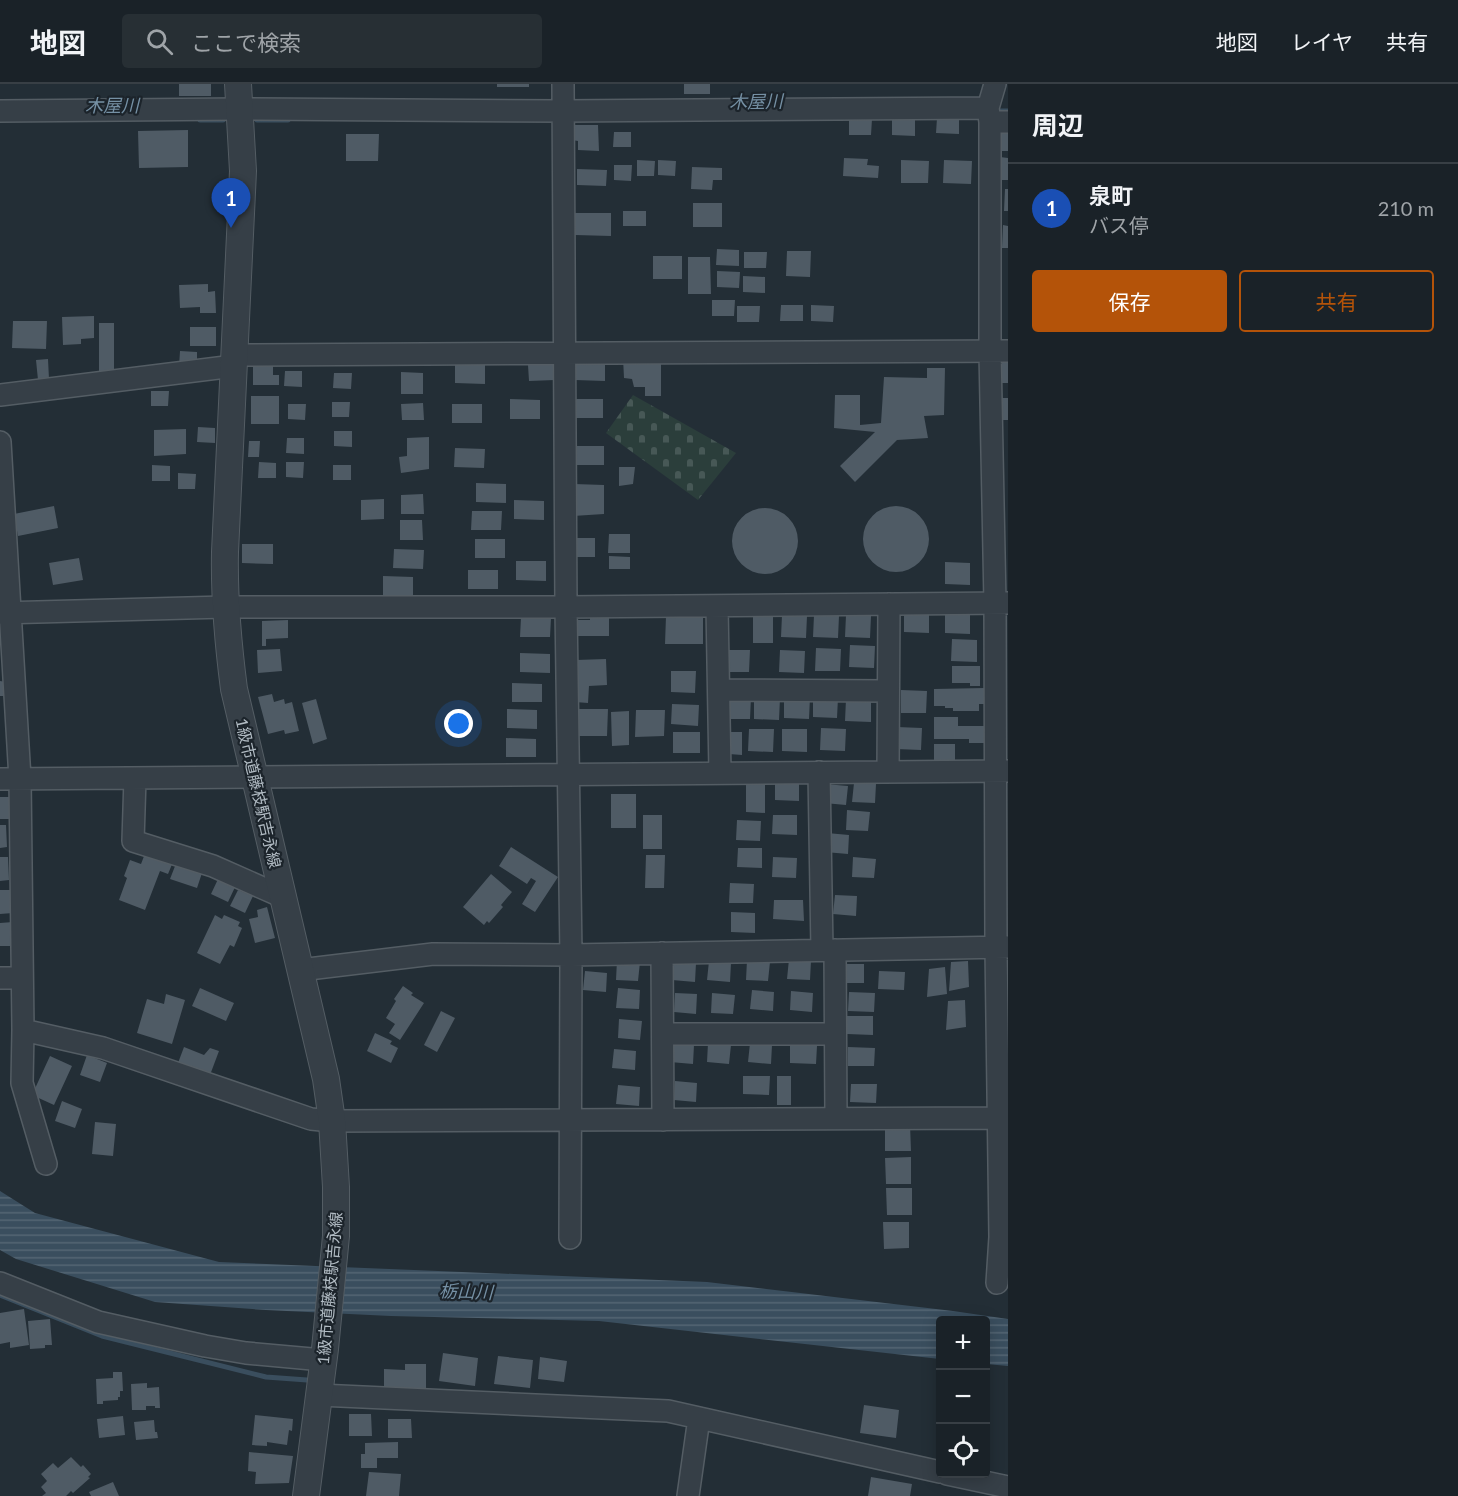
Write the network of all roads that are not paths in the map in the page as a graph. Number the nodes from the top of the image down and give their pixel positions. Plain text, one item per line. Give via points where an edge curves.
1 (238, 84) edge
2 (563, 84) edge
3 (995, 84) edge
4 (240, 110) junction
5 (0, 111) edge
6 (564, 111) junction
7 (995, 117) edge
8 (999, 352) edge
9 (564, 354) junction
10 (234, 360) junction
11 (0, 395) edge
12 (0, 442) edge
13 (1001, 522) edge
14 (1001, 603) edge
15 (889, 604) junction
16 (717, 606) junction
17 (225, 607) junction
18 (566, 607) junction
19 (5, 613) edge
20 (1001, 687) edge
21 (719, 690) junction
22 (888, 691) junction
23 (1001, 771) edge
24 (819, 772) junction
25 (888, 772) junction
26 (720, 773) junction
27 (568, 775) junction
28 (255, 777) junction
29 (135, 778) junction
30 (10, 779) edge
31 (283, 897) junction
32 (1002, 947) edge
33 (828, 950) junction
34 (662, 953) junction
35 (571, 955) junction
36 (300, 970) junction
37 (0, 978) edge
38 (22, 978) junction
39 (23, 1030) junction
40 (663, 1035) junction
41 (835, 1035) junction
42 (836, 1118) junction
43 (998, 1118) junction
44 (571, 1120) junction
45 (663, 1120) junction
46 (332, 1121) junction
47 (46, 1164) dead end
48 (570, 1238) dead end
49 (1004, 1238) edge
50 (0, 1283) edge
51 (997, 1283) dead end
52 (324, 1354) junction
53 (319, 1395) junction
54 (699, 1418) junction
55 (936, 1471) edge
56 (969, 1478) edge
57 (1008, 1487) edge
58 (306, 1496) edge
59 (688, 1496) edge

1 - 4 street, 1級市道藤枝駅吉永線
2 - 6 street
3 - 7 street
4 - 5 street
4 - 6 street
4 - 10 street, 1級市道藤枝駅吉永線 via 243,171
6 - 7 street
6 - 9 street
7 - 8 street
8 - 9 street
8 - 13 street
9 - 10 street
9 - 18 street
10 - 11 street
10 - 17 street, 1級市道藤枝駅吉永線
12 - 19 street
13 - 14 street
14 - 15 street
14 - 20 street
15 - 16 street
15 - 22 street
16 - 18 street
16 - 21 street
17 - 18 street
17 - 19 street
17 - 28 street, 1級市道藤枝駅吉永線 via 234,689
18 - 27 street
19 - 30 street
20 - 23 street
21 - 22 street
21 - 26 street
22 - 25 street
23 - 25 street
23 - 32 street
24 - 25 street
24 - 26 street
24 - 33 street
26 - 27 street
27 - 28 street
27 - 35 street
28 - 29 street
28 - 31 street, 1級市道藤枝駅吉永線
29 - 30 street
29 - 31 street via 133,841 213,866
30 - 38 street
31 - 36 street, 1級市道藤枝駅吉永線
32 - 33 street
32 - 43 street
33 - 34 street
33 - 41 street
34 - 35 street
34 - 40 street
35 - 36 street via 433,954
35 - 44 street
36 - 46 street, 1級市道藤枝駅吉永線
37 - 38 street
38 - 39 street
39 - 46 street via 103,1048 311,1119
39 - 47 street via 22,1083
40 - 41 street
40 - 45 street
41 - 42 street
42 - 43 street
42 - 45 street
43 - 49 street
44 - 45 street
44 - 46 street
44 - 48 street
46 - 52 street, 1級市道藤枝駅吉永線 via 336,1236
49 - 51 street
50 - 52 street via 98,1322 205,1346 246,1353
52 - 53 street, 1級市道藤枝駅吉永線
53 - 54 street via 668,1411
53 - 58 street, 1級市道藤枝駅吉永線
54 - 55 street
54 - 59 street
56 - 57 street

